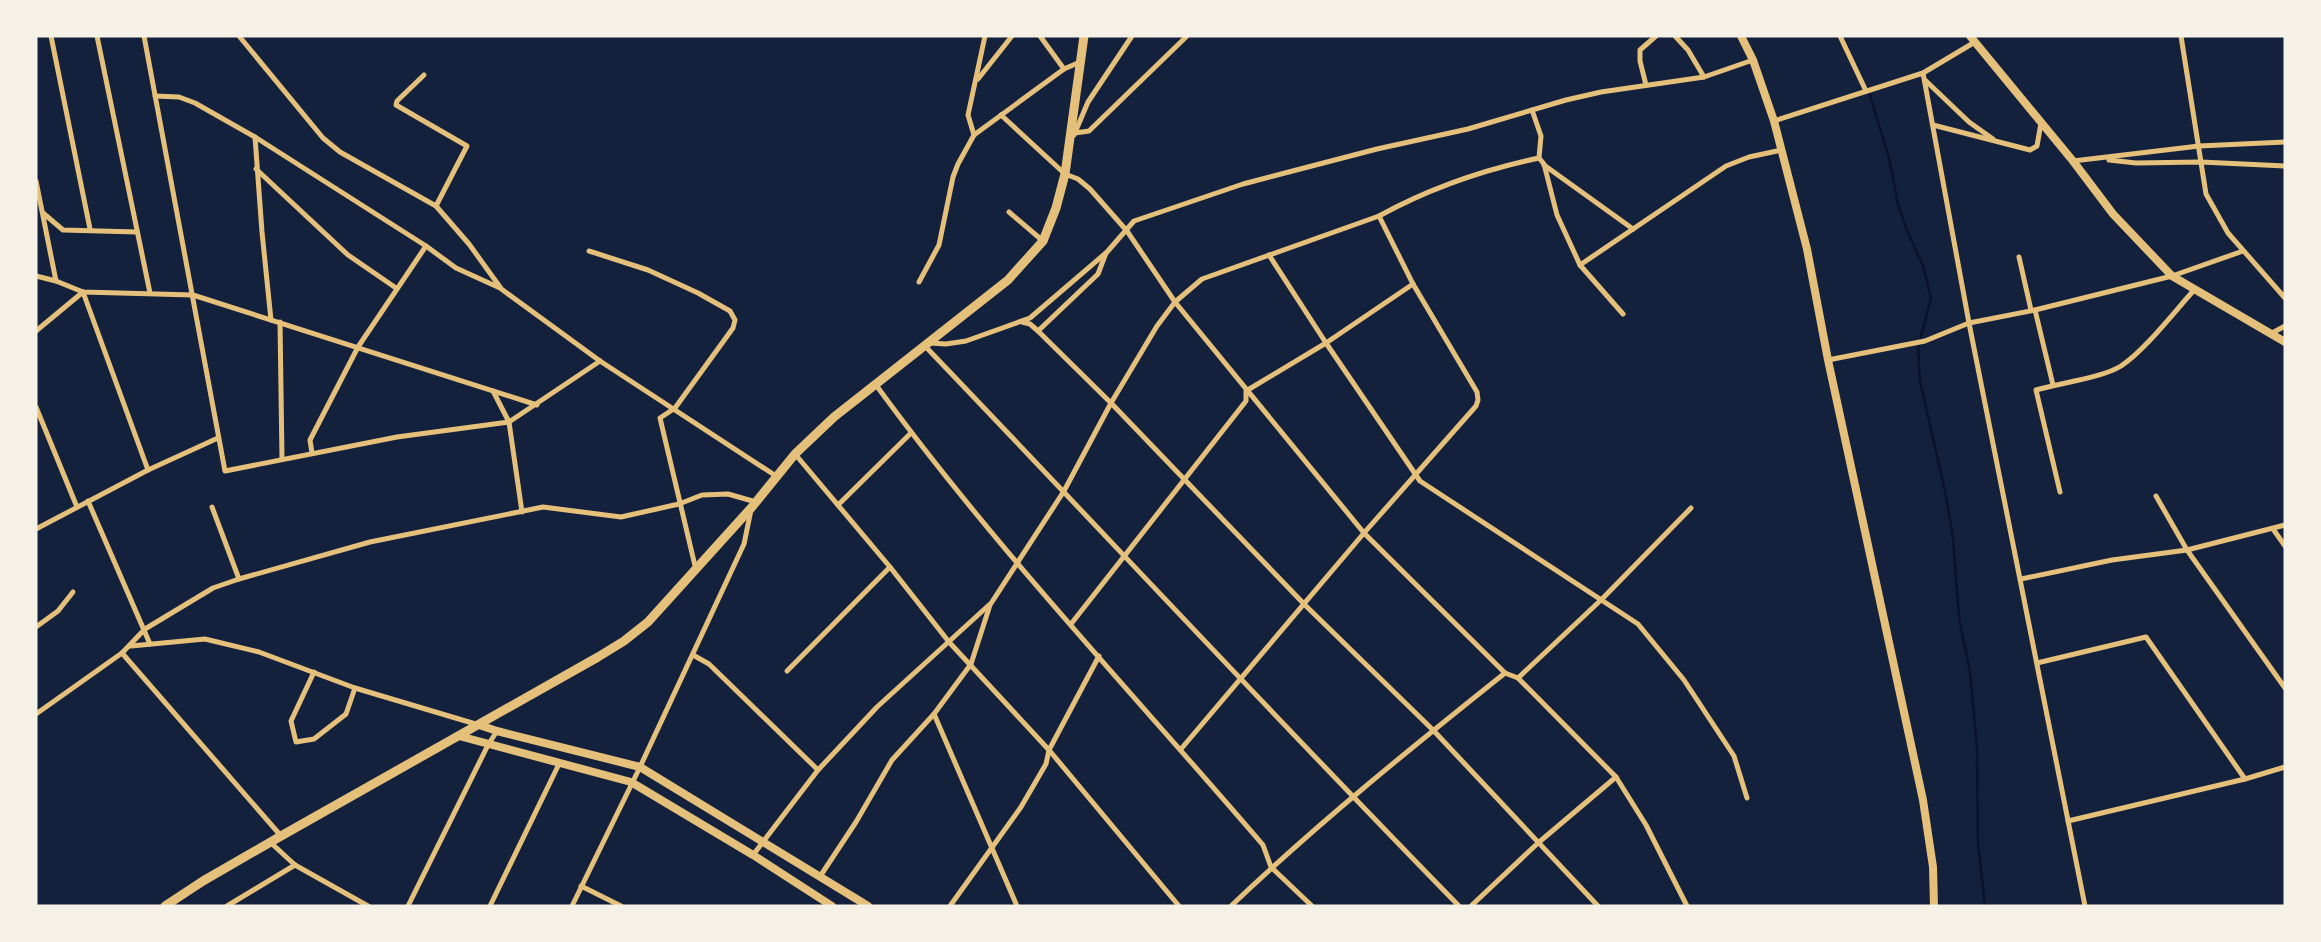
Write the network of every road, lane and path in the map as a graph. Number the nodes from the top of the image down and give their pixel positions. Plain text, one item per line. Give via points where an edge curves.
1 (51, 36) edge
2 (97, 36) edge
3 (144, 36) edge
4 (985, 36) edge
5 (1012, 36) edge
6 (1040, 36) edge
7 (1132, 36) edge
8 (1187, 36) edge
9 (1656, 36) edge
10 (1675, 36) edge
11 (1741, 36) edge
12 (1840, 36) edge
13 (2181, 36) edge
14 (241, 37) edge
15 (1085, 38) edge
16 (1973, 39) edge
17 (1753, 60) junction
18 (1080, 62) junction
19 (1064, 69) junction
20 (1923, 73) junction
21 (424, 75) dead end
22 (1704, 77) junction
23 (1926, 80) junction
24 (976, 81) junction
25 (1646, 85) junction
26 (1866, 91) junction
27 (155, 96) junction
28 (1532, 110) junction
29 (1001, 115) junction
30 (1774, 121) junction
31 (2041, 123) junction
32 (1933, 125) junction
33 (1074, 133) junction
34 (974, 135) junction
35 (255, 137) junction
36 (1996, 141) junction
37 (2285, 142) edge
38 (1069, 144) junction
39 (2199, 146) junction
40 (1782, 150) junction
41 (1538, 158) junction
42 (2103, 159) junction
43 (2073, 161) junction
44 (2201, 162) junction
45 (1544, 164) junction
46 (2285, 166) edge
47 (256, 169) junction
48 (1064, 174) junction
49 (36, 181) edge
50 (436, 206) junction
51 (1009, 212) dead end
52 (43, 213) junction
53 (1379, 216) junction
54 (90, 229) junction
55 (1633, 229) junction
56 (1127, 231) junction
57 (137, 232) junction
58 (1043, 241) junction
59 (426, 246) junction
60 (589, 251) dead end
61 (1107, 252) junction
62 (2243, 252) junction
63 (1269, 255) junction
64 (2019, 258) dead end
65 (1580, 266) junction
66 (36, 276) edge
67 (2172, 276) junction
68 (56, 280) junction
69 (919, 282) dead end
70 (1413, 284) junction
71 (396, 288) junction
72 (500, 288) junction
73 (2195, 289) junction
74 (83, 292) junction
75 (150, 293) junction
76 (193, 294) junction
77 (2285, 298) edge
78 (1176, 302) junction
79 (2033, 310) junction
80 (1623, 314) dead end
81 (1030, 318) junction
82 (271, 320) junction
83 (280, 322) junction
84 (1021, 322) junction
85 (1969, 323) junction
86 (2285, 326) edge
87 (36, 331) edge
88 (1038, 331) junction
89 (2272, 333) junction
90 (2285, 342) edge
91 (1326, 343) junction
92 (926, 344) junction
93 (358, 347) junction
94 (1828, 360) junction
95 (600, 361) junction
96 (876, 385) junction
97 (2053, 385) junction
98 (494, 391) junction
99 (1246, 391) junction
100 (1112, 403) junction
101 (537, 405) junction
102 (36, 407) edge
103 (675, 408) junction
104 (509, 422) junction
105 (911, 433) junction
106 (218, 438) junction
107 (312, 453) junction
108 (795, 454) junction
109 (282, 459) junction
110 (148, 470) junction
111 (1415, 474) junction
112 (776, 476) junction
113 (1185, 480) junction
114 (1064, 491) junction
115 (2060, 492) dead end
116 (2156, 496) dead end
117 (88, 501) junction
118 (679, 504) junction
119 (754, 504) junction
120 (838, 505) junction
121 (76, 507) junction
122 (212, 507) dead end
123 (1691, 508) dead end
124 (522, 512) junction
125 (2285, 525) edge
126 (36, 529) edge
127 (2273, 529) junction
128 (1364, 533) junction
129 (2285, 546) edge
130 (2187, 550) junction
131 (1124, 555) junction
132 (1016, 563) junction
133 (890, 567) junction
134 (696, 570) junction
135 (239, 579) junction
136 (2021, 579) junction
137 (73, 592) dead end
138 (1602, 599) junction
139 (990, 605) junction
140 (1305, 605) junction
141 (1071, 624) junction
142 (36, 627) edge
143 (145, 629) junction
144 (949, 642) junction
145 (150, 644) junction
146 (131, 646) junction
147 (122, 653) junction
148 (693, 655) junction
149 (1099, 656) junction
150 (2037, 663) junction
151 (971, 664) junction
152 (787, 671) dead end
153 (314, 672) junction
154 (1504, 673) junction
155 (1518, 678) junction
156 (1241, 680) junction
157 (355, 688) junction
158 (2285, 688) edge
159 (36, 714) edge
160 (934, 714) junction
161 (479, 725) junction
162 (1433, 730) junction
163 (496, 731) junction
164 (459, 736) junction
165 (488, 745) junction
166 (1182, 749) junction
167 (1050, 750) junction
168 (559, 764) junction
169 (640, 767) junction
170 (2285, 767) edge
171 (818, 770) junction
172 (1616, 777) junction
173 (2245, 779) junction
174 (631, 782) junction
175 (1352, 796) junction
176 (1747, 798) dead end
177 (2068, 822) junction
178 (281, 836) junction
179 (763, 841) junction
180 (270, 842) junction
181 (1538, 843) junction
182 (993, 850) junction
183 (753, 855) junction
184 (295, 865) junction
185 (1272, 867) junction
186 (821, 875) junction
187 (581, 886) junction
188 (165, 906) edge
189 (226, 906) edge
190 (368, 906) edge
191 (408, 906) edge
192 (490, 906) edge
193 (572, 906) edge
194 (621, 906) edge
195 (832, 906) edge
196 (868, 906) edge
197 (950, 906) edge
198 (1017, 906) edge
199 (1179, 906) edge
200 (1231, 906) edge
201 (1312, 906) edge
202 (1459, 906) edge
203 (1471, 906) edge
204 (1598, 906) edge
205 (1687, 906) edge
206 (1934, 906) edge
207 (2085, 906) edge

1 - 54 street
2 - 57 street
3 - 27 street
4 - 24 street
5 - 24 street
6 - 19 street
7 - 33 street via 1088,102
8 - 33 street via 1089,131
9 - 25 street via 1640,50
10 - 22 street via 1688,50
11 - 17 street
12 - 26 street
13 - 39 street
14 - 50 street via 323,138 340,152
15 - 18 main road
16 - 20 street
16 - 31 street
17 - 22 street
17 - 30 street
18 - 19 street
18 - 38 main road
19 - 29 street
20 - 23 street
20 - 26 street
21 - 50 street via 396,104 467,146
22 - 25 street
23 - 32 street
23 - 36 street via 1969,122
24 - 34 street via 968,115
25 - 28 street via 1584,96
26 - 30 street
27 - 35 street via 179,96
27 - 76 street
28 - 41 street via 1541,136
28 - 56 street via 1468,129 1242,184 1134,221
29 - 34 street
29 - 48 street
30 - 40 street
31 - 36 street via 2034,149
31 - 43 street
32 - 36 street
32 - 85 street
33 - 38 street
34 - 69 street via 953,177 939,245
35 - 47 street
35 - 59 street
37 - 39 street
38 - 48 main road
39 - 42 street
39 - 44 street
40 - 55 street via 1726,166
40 - 94 street via 1807,249
41 - 45 street
41 - 53 street via 1497,166 1463,178
42 - 43 street
42 - 44 street via 2136,164
43 - 67 street via 2112,214
44 - 46 street
44 - 62 street via 2206,194 2228,234
45 - 55 street
45 - 65 street via 1557,215
47 - 71 street via 348,255
47 - 82 street
48 - 56 street via 1078,179 1090,189
48 - 58 main road via 1056,208
49 - 52 street
50 - 72 street via 469,244
51 - 58 street
52 - 54 street via 63,230
52 - 68 street
53 - 63 street
53 - 70 street
54 - 57 street
55 - 65 street
56 - 61 street
56 - 78 street
57 - 75 street
58 - 92 main road via 1008,280
59 - 71 street
59 - 72 street via 456,268
60 - 103 street via 648,270 698,293 735,320 734,328
61 - 81 street
61 - 88 street via 1098,274
62 - 67 street
62 - 77 street
63 - 78 street via 1202,279
63 - 91 street
64 - 79 street
65 - 80 street
66 - 68 street
67 - 73 street
67 - 79 street
68 - 74 street
70 - 91 street
70 - 111 street via 1477,392 1478,400
71 - 93 street
72 - 95 street
73 - 89 street
73 - 97 street via 2120,366
74 - 75 street
74 - 87 street
74 - 110 street
75 - 76 street
76 - 82 street
76 - 106 street
78 - 99 street
78 - 100 street
79 - 85 street
79 - 97 street
81 - 84 street
81 - 88 street
82 - 83 street
83 - 93 street
83 - 109 street
84 - 88 street
84 - 92 street via 966,341
85 - 94 street via 1924,341
85 - 136 street
86 - 89 street
88 - 100 street
89 - 90 street
91 - 99 street
91 - 111 street
92 - 96 main road
92 - 114 street
93 - 98 street
93 - 107 street via 310,440
94 - 206 street via 1923,800 1933,867
95 - 101 street
95 - 103 street
96 - 105 street
96 - 108 main road via 834,417
97 - 115 street via 2036,390
98 - 101 street
98 - 104 street
99 - 113 street via 1246,401
99 - 128 street
100 - 113 street
100 - 114 street
101 - 104 street
102 - 121 street
103 - 112 street
103 - 118 street via 660,418
104 - 107 street via 397,437
104 - 124 street
105 - 120 street
105 - 132 street
106 - 109 street via 225,470
106 - 110 street
107 - 109 street
108 - 112 main road
108 - 120 street
110 - 117 street
111 - 128 street
111 - 138 street via 1420,481
112 - 119 main road
113 - 131 street
113 - 140 street
114 - 131 street
114 - 132 street
116 - 130 street
117 - 121 street
117 - 143 street
118 - 119 street via 702,495 728,494
118 - 124 street via 621,517 543,506
118 - 134 street
119 - 134 main road
119 - 148 street via 744,544
120 - 133 street
121 - 126 street
122 - 135 street
123 - 138 street
124 - 135 street via 370,542
125 - 127 street
127 - 129 street
127 - 130 street
128 - 140 street
128 - 154 street
130 - 136 street via 2112,560
130 - 158 street
131 - 141 street
131 - 156 street
132 - 139 street
132 - 141 street
133 - 144 street
133 - 152 street
134 - 161 main road via 648,622 624,641
135 - 143 street via 213,588
136 - 150 street
137 - 142 street via 58,611
138 - 155 street
138 - 176 street via 1638,624 1684,680 1734,756
139 - 144 street
139 - 151 street
140 - 156 street
140 - 162 street
141 - 149 street
143 - 145 street
143 - 146 street
144 - 151 street
144 - 171 street via 877,707
145 - 146 street
145 - 153 street via 205,639 259,652
146 - 147 street
147 - 159 street
147 - 178 street
148 - 169 street
148 - 171 street via 709,664
149 - 166 street
149 - 167 street
150 - 173 street via 2146,636
150 - 177 street
151 - 160 street
151 - 167 street
153 - 157 street
153 - 157 street via 291,721 296,742 314,739 346,714
154 - 155 street
154 - 162 street
155 - 172 street
156 - 166 street
156 - 175 street
157 - 161 street
160 - 182 street
160 - 186 street via 892,760
161 - 163 street
161 - 164 main road
162 - 175 street
162 - 181 street
163 - 165 street
163 - 169 street
164 - 165 street
164 - 178 main road
165 - 168 street
165 - 191 street
166 - 185 street via 1263,845
167 - 182 street via 1046,764
167 - 199 street
168 - 174 street
168 - 192 street
169 - 174 street
169 - 179 street
170 - 173 street
171 - 179 street
172 - 181 street
172 - 205 street via 1646,825
173 - 177 street
174 - 183 street
174 - 187 street
175 - 185 street
175 - 202 street
177 - 207 street
178 - 180 main road
179 - 183 street
179 - 186 street
180 - 184 street
180 - 188 main road
181 - 203 street
181 - 204 street
182 - 197 street
182 - 198 street
183 - 195 street
184 - 189 street
184 - 190 street
185 - 200 street
185 - 201 street
186 - 196 street
187 - 193 street
187 - 194 street

